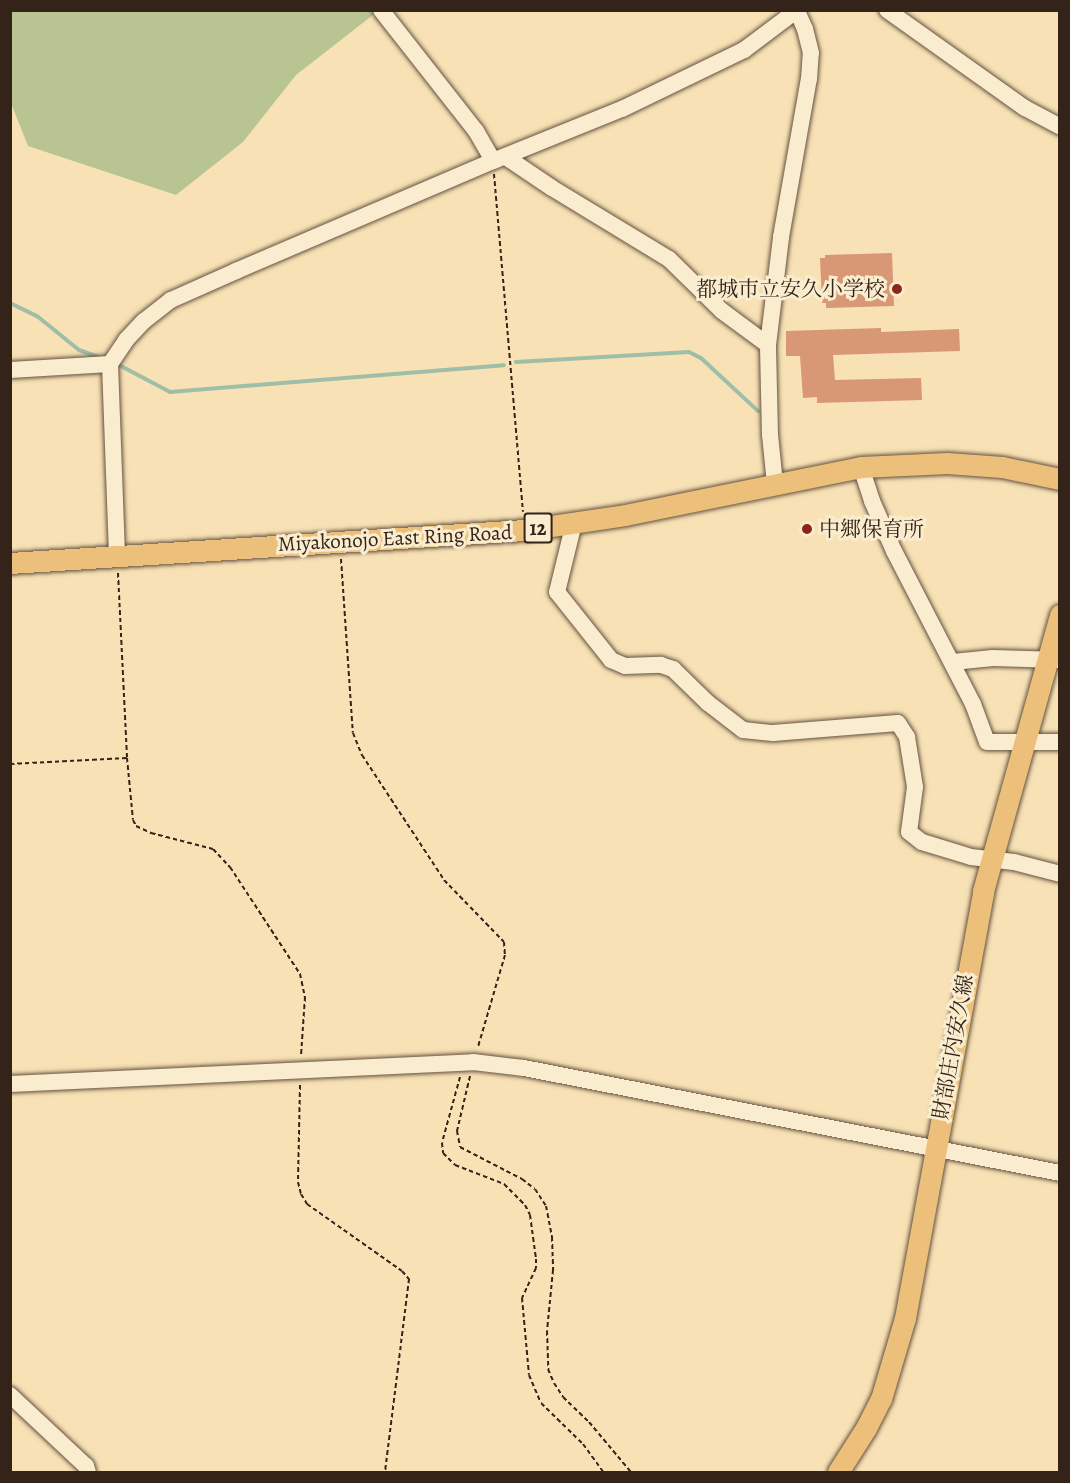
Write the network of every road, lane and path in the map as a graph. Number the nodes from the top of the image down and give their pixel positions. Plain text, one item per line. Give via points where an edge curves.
1 (381, 10) edge
2 (887, 10) edge
3 (797, 11) edge
4 (1059, 128) edge
5 (500, 159) junction
6 (768, 345) junction
7 (110, 364) junction
8 (10, 370) edge
9 (861, 467) junction
10 (1059, 479) edge
11 (775, 484) junction
12 (574, 523) junction
13 (524, 530) junction
14 (340, 541) junction
15 (117, 555) junction
16 (10, 563) edge
17 (1059, 615) edge
18 (1053, 660) edge
19 (953, 662) junction
20 (1023, 741) junction
21 (1059, 742) edge
22 (127, 758) junction
23 (10, 764) edge
24 (990, 858) junction
25 (1059, 874) edge
26 (469, 1062) junction
27 (300, 1069) junction
28 (10, 1084) edge
29 (935, 1149) junction
30 (1059, 1173) edge
31 (10, 1395) edge
32 (88, 1473) edge
33 (385, 1473) edge
34 (603, 1473) edge
35 (631, 1473) edge
36 (838, 1473) edge

1 - 5 street
2 - 4 street
3 - 5 street via 744,50 622,110
3 - 6 street via 811,53 810,79 781,237
5 - 6 street via 669,259 722,310
5 - 7 street via 171,300 144,321
5 - 13 path
6 - 11 street
7 - 8 street
7 - 15 street
9 - 10 main road, Miyakonojo East Ring Road / 12 via 947,463 1002,467
9 - 11 main road, Miyakonojo East Ring Road / 12
9 - 19 street via 894,551
11 - 12 main road, Miyakonojo East Ring Road / 12
12 - 13 main road, Miyakonojo East Ring Road / 12
12 - 24 street via 557,592 611,660 625,666 661,665 674,669 743,730 773,733 898,723 907,737 915,788 909,831 922,842 971,857
13 - 14 main road, Miyakonojo East Ring Road / 12
14 - 15 main road, Miyakonojo East Ring Road / 12
14 - 26 path via 353,733 362,755 444,880 504,942 505,955
15 - 16 main road, Miyakonojo East Ring Road / 12
15 - 22 path
17 - 18 main road, 財部庄内安久線
18 - 19 street via 993,657
18 - 20 main road, 財部庄内安久線
19 - 20 street via 987,742
20 - 21 street
20 - 24 main road, 財部庄内安久線
22 - 23 path
22 - 27 path via 131,813 136,826 213,849 230,867 300,974 304,997
24 - 25 street
24 - 29 main road, 財部庄内安久線
26 - 27 street
26 - 29 street via 524,1068
26 - 34 path via 442,1143 443,1153 455,1165 504,1184 525,1204 536,1259 536,1268 522,1298 529,1375 541,1403 583,1444
26 - 35 path via 457,1131 460,1147 522,1179 535,1189 546,1206 553,1270 548,1369 563,1397 590,1422
27 - 28 street
27 - 33 path via 301,1194 307,1204 409,1279
29 - 30 street
29 - 36 main road, 財部庄内安久線 via 905,1318 892,1367 881,1399
31 - 32 street via 86,1466

